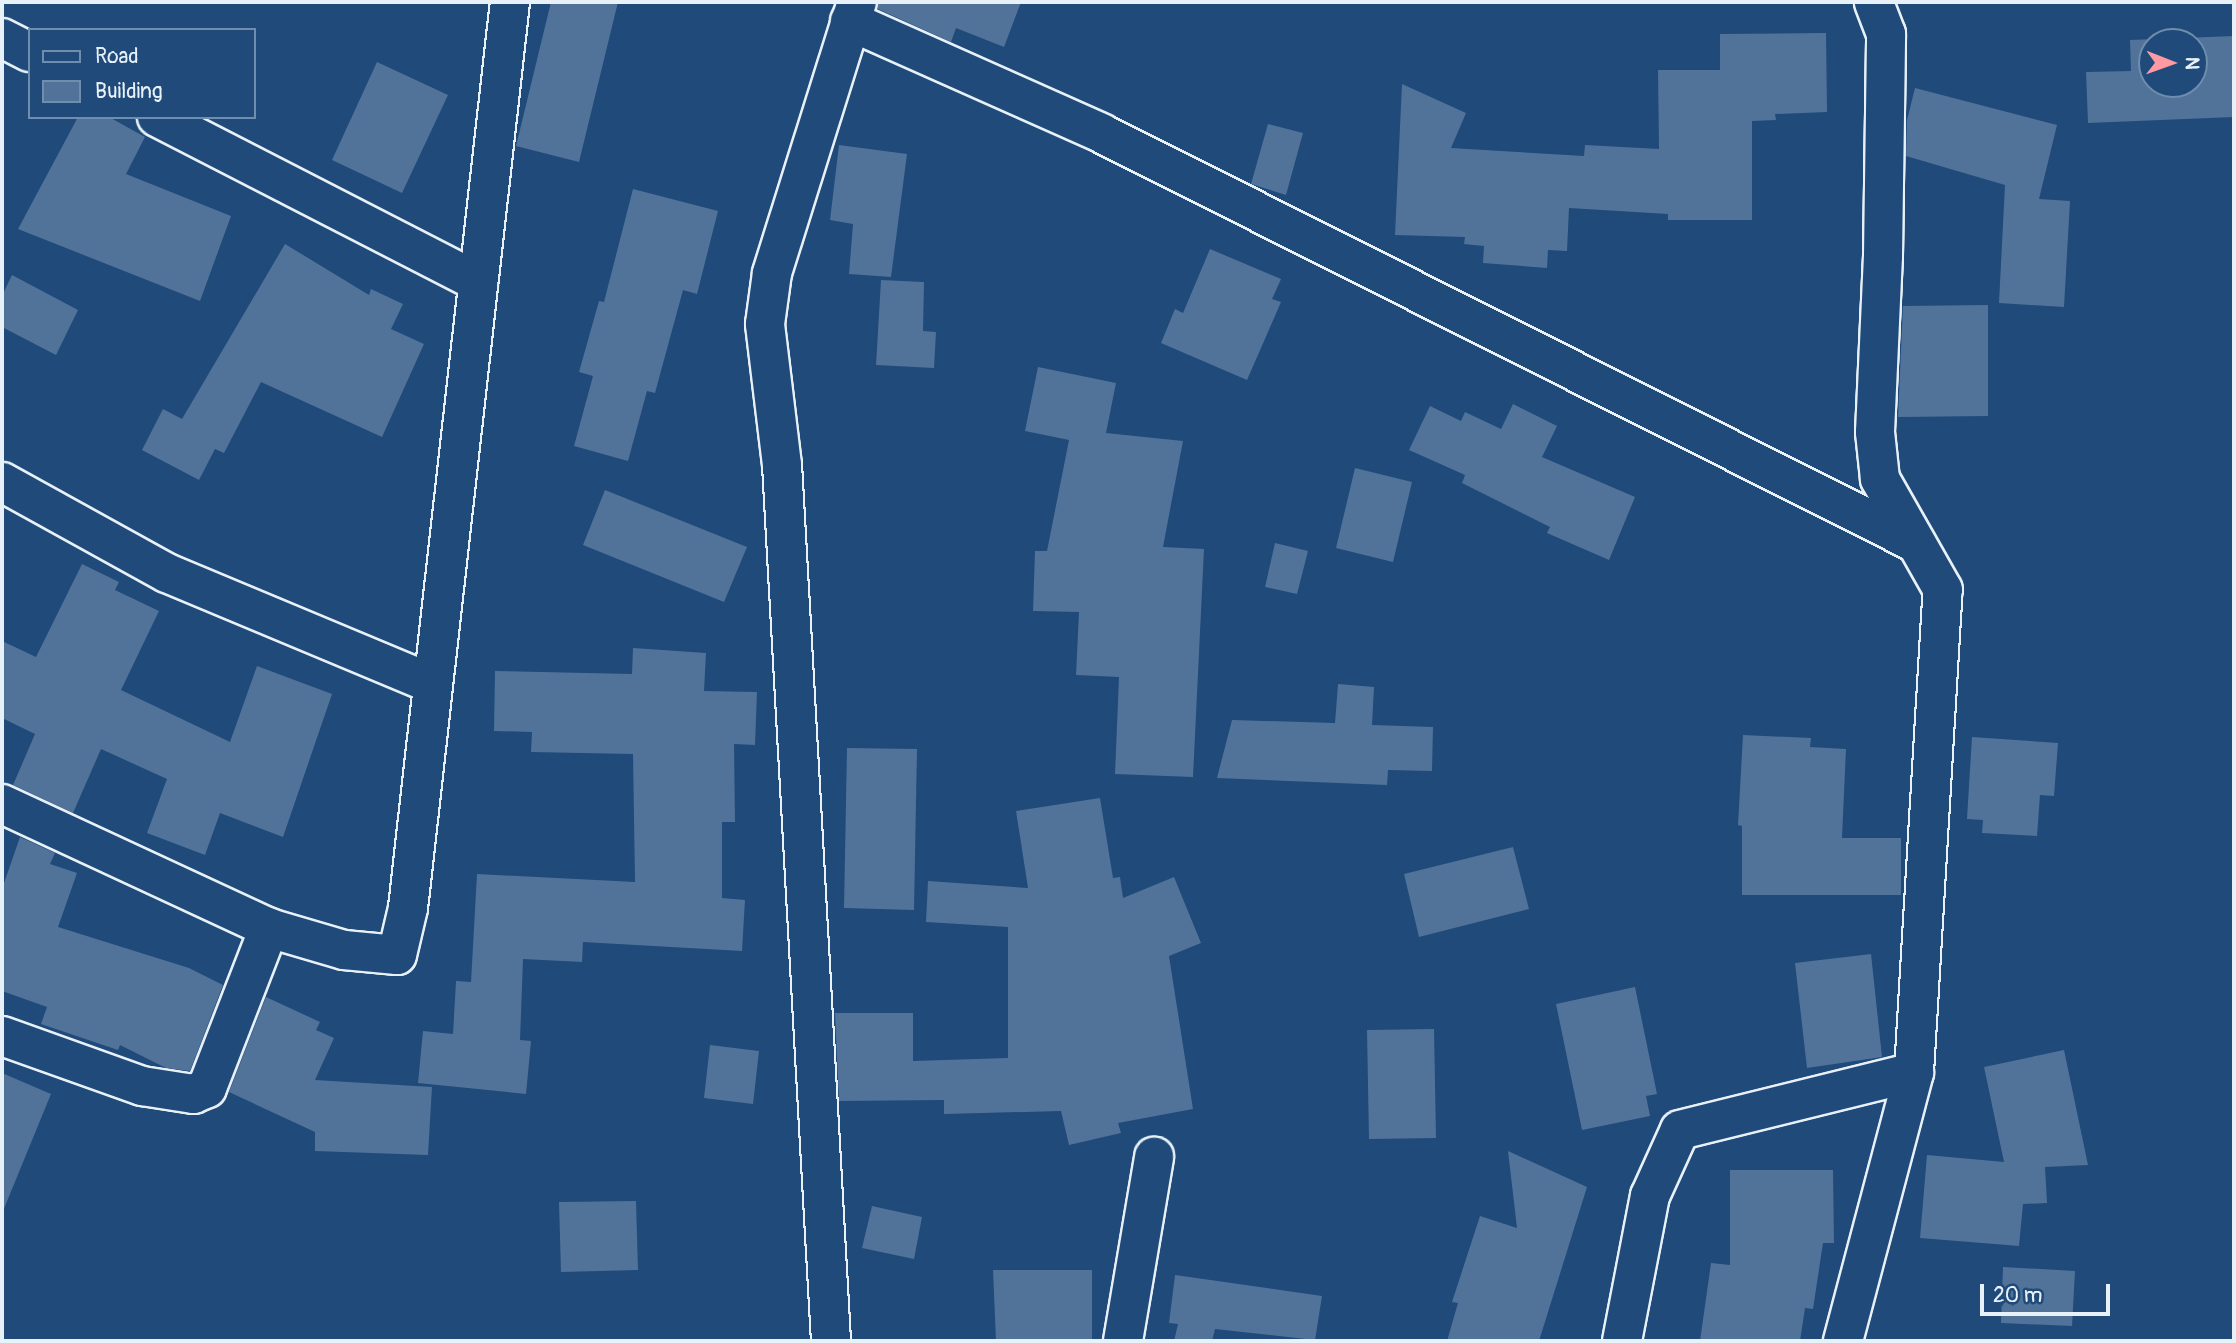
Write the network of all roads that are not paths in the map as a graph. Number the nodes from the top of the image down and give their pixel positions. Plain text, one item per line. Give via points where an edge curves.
1 (510, 2) edge
2 (1874, 2) edge
3 (853, 11) edge
4 (2, 38) edge
5 (28, 51) edge
6 (161, 119) edge
7 (478, 282) junction
8 (2, 482) edge
9 (1916, 542) junction
10 (432, 684) junction
11 (2, 804) edge
12 (269, 928) junction
13 (2, 1036) edge
14 (1914, 1072) junction
15 (1154, 1157) dead end
16 (831, 1341) edge
17 (1123, 1341) edge
18 (1622, 1341) edge
19 (1843, 1341) edge

1 - 7 street
2 - 9 street via 1886,34 1884,256 1875,432 1880,479
3 - 9 street
3 - 16 street via 772,273 765,324 782,465
4 - 5 street
6 - 7 street
7 - 10 street
8 - 10 street via 167,573
9 - 14 street via 1943,590
10 - 12 street via 408,908 397,956 344,950
11 - 12 street
12 - 13 street via 207,1087 193,1094 142,1086
14 - 18 street via 1680,1130 1650,1196
14 - 19 street
15 - 17 street

